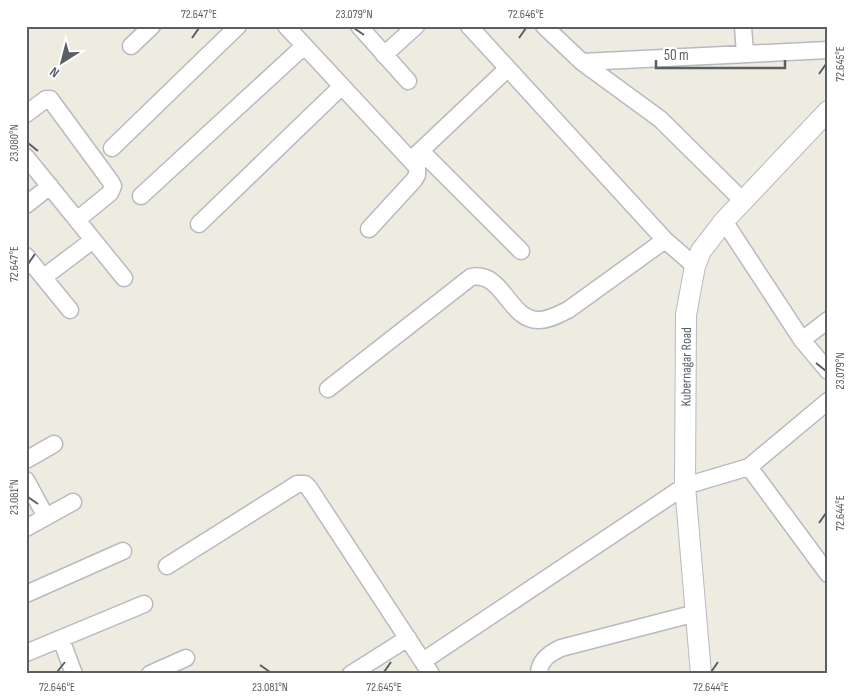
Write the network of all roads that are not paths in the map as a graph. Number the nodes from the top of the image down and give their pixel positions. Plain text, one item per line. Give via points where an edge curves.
1 (152, 26) edge
2 (238, 26) edge
3 (286, 26) edge
4 (359, 26) edge
5 (416, 26) edge
6 (469, 26) edge
7 (544, 26) edge
8 (562, 26) edge
9 (743, 26) edge
10 (563, 45) junction
11 (131, 46) dead end
12 (304, 46) junction
13 (828, 50) edge
14 (745, 54) junction
15 (384, 55) junction
16 (582, 62) junction
17 (507, 69) junction
18 (408, 81) dead end
19 (342, 86) junction
20 (828, 111) edge
21 (26, 114) edge
22 (112, 148) dead end
23 (416, 156) junction
24 (26, 157) edge
25 (50, 186) junction
26 (141, 196) dead end
27 (743, 201) junction
28 (26, 205) edge
29 (77, 220) junction
30 (724, 221) junction
31 (199, 224) dead end
32 (370, 229) dead end
33 (93, 240) junction
34 (665, 240) junction
35 (521, 251) dead end
36 (26, 256) edge
37 (696, 266) junction
38 (44, 277) junction
39 (124, 278) dead end
40 (70, 310) dead end
41 (828, 320) edge
42 (802, 340) junction
43 (828, 371) edge
44 (328, 389) dead end
45 (828, 401) edge
46 (54, 444) dead end
47 (28, 456) edge
48 (749, 467) junction
49 (26, 480) edge
50 (684, 486) junction
51 (73, 502) dead end
52 (46, 517) junction
53 (26, 528) edge
54 (123, 551) dead end
55 (167, 566) dead end
56 (828, 574) edge
57 (26, 594) edge
58 (144, 604) dead end
59 (696, 613) junction
60 (408, 638) junction
61 (61, 639) junction
62 (26, 654) edge
63 (186, 658) dead end
64 (427, 667) edge
65 (74, 674) edge
66 (150, 674) edge
67 (351, 674) edge
68 (539, 674) edge
69 (701, 674) edge

1 - 11 street
2 - 22 street
3 - 12 street
4 - 15 street
5 - 15 street
6 - 17 street
7 - 10 street
8 - 10 street
9 - 14 street
10 - 16 street
12 - 19 street
12 - 26 street
13 - 14 street
14 - 16 street
15 - 18 street
16 - 27 street via 660,120
17 - 23 street
17 - 34 street
19 - 23 street
19 - 31 street
20 - 27 street, Kubernagar Road
21 - 29 street via 50,99 113,186 110,193
23 - 32 street via 414,180
23 - 35 street
24 - 25 street
25 - 28 street
25 - 29 street
27 - 30 street, Kubernagar Road
29 - 33 street
30 - 37 street, Kubernagar Road via 701,251
30 - 42 street
33 - 38 street
33 - 39 street
34 - 37 street
34 - 44 street via 568,310 540,320 522,314 492,281 478,275 471,277
36 - 38 street
37 - 50 street, Kubernagar Road via 686,316
38 - 40 street
41 - 42 street
42 - 43 street
45 - 48 street
46 - 47 street
48 - 50 street
48 - 56 street
49 - 52 street
50 - 59 street, Kubernagar Road
50 - 64 street
51 - 52 street
52 - 53 street
54 - 57 street
55 - 60 street via 297,484 305,484
58 - 61 street
59 - 68 street via 551,652 540,664
59 - 69 street, Kubernagar Road
60 - 64 street
60 - 67 street
61 - 62 street
61 - 65 street
63 - 66 street

